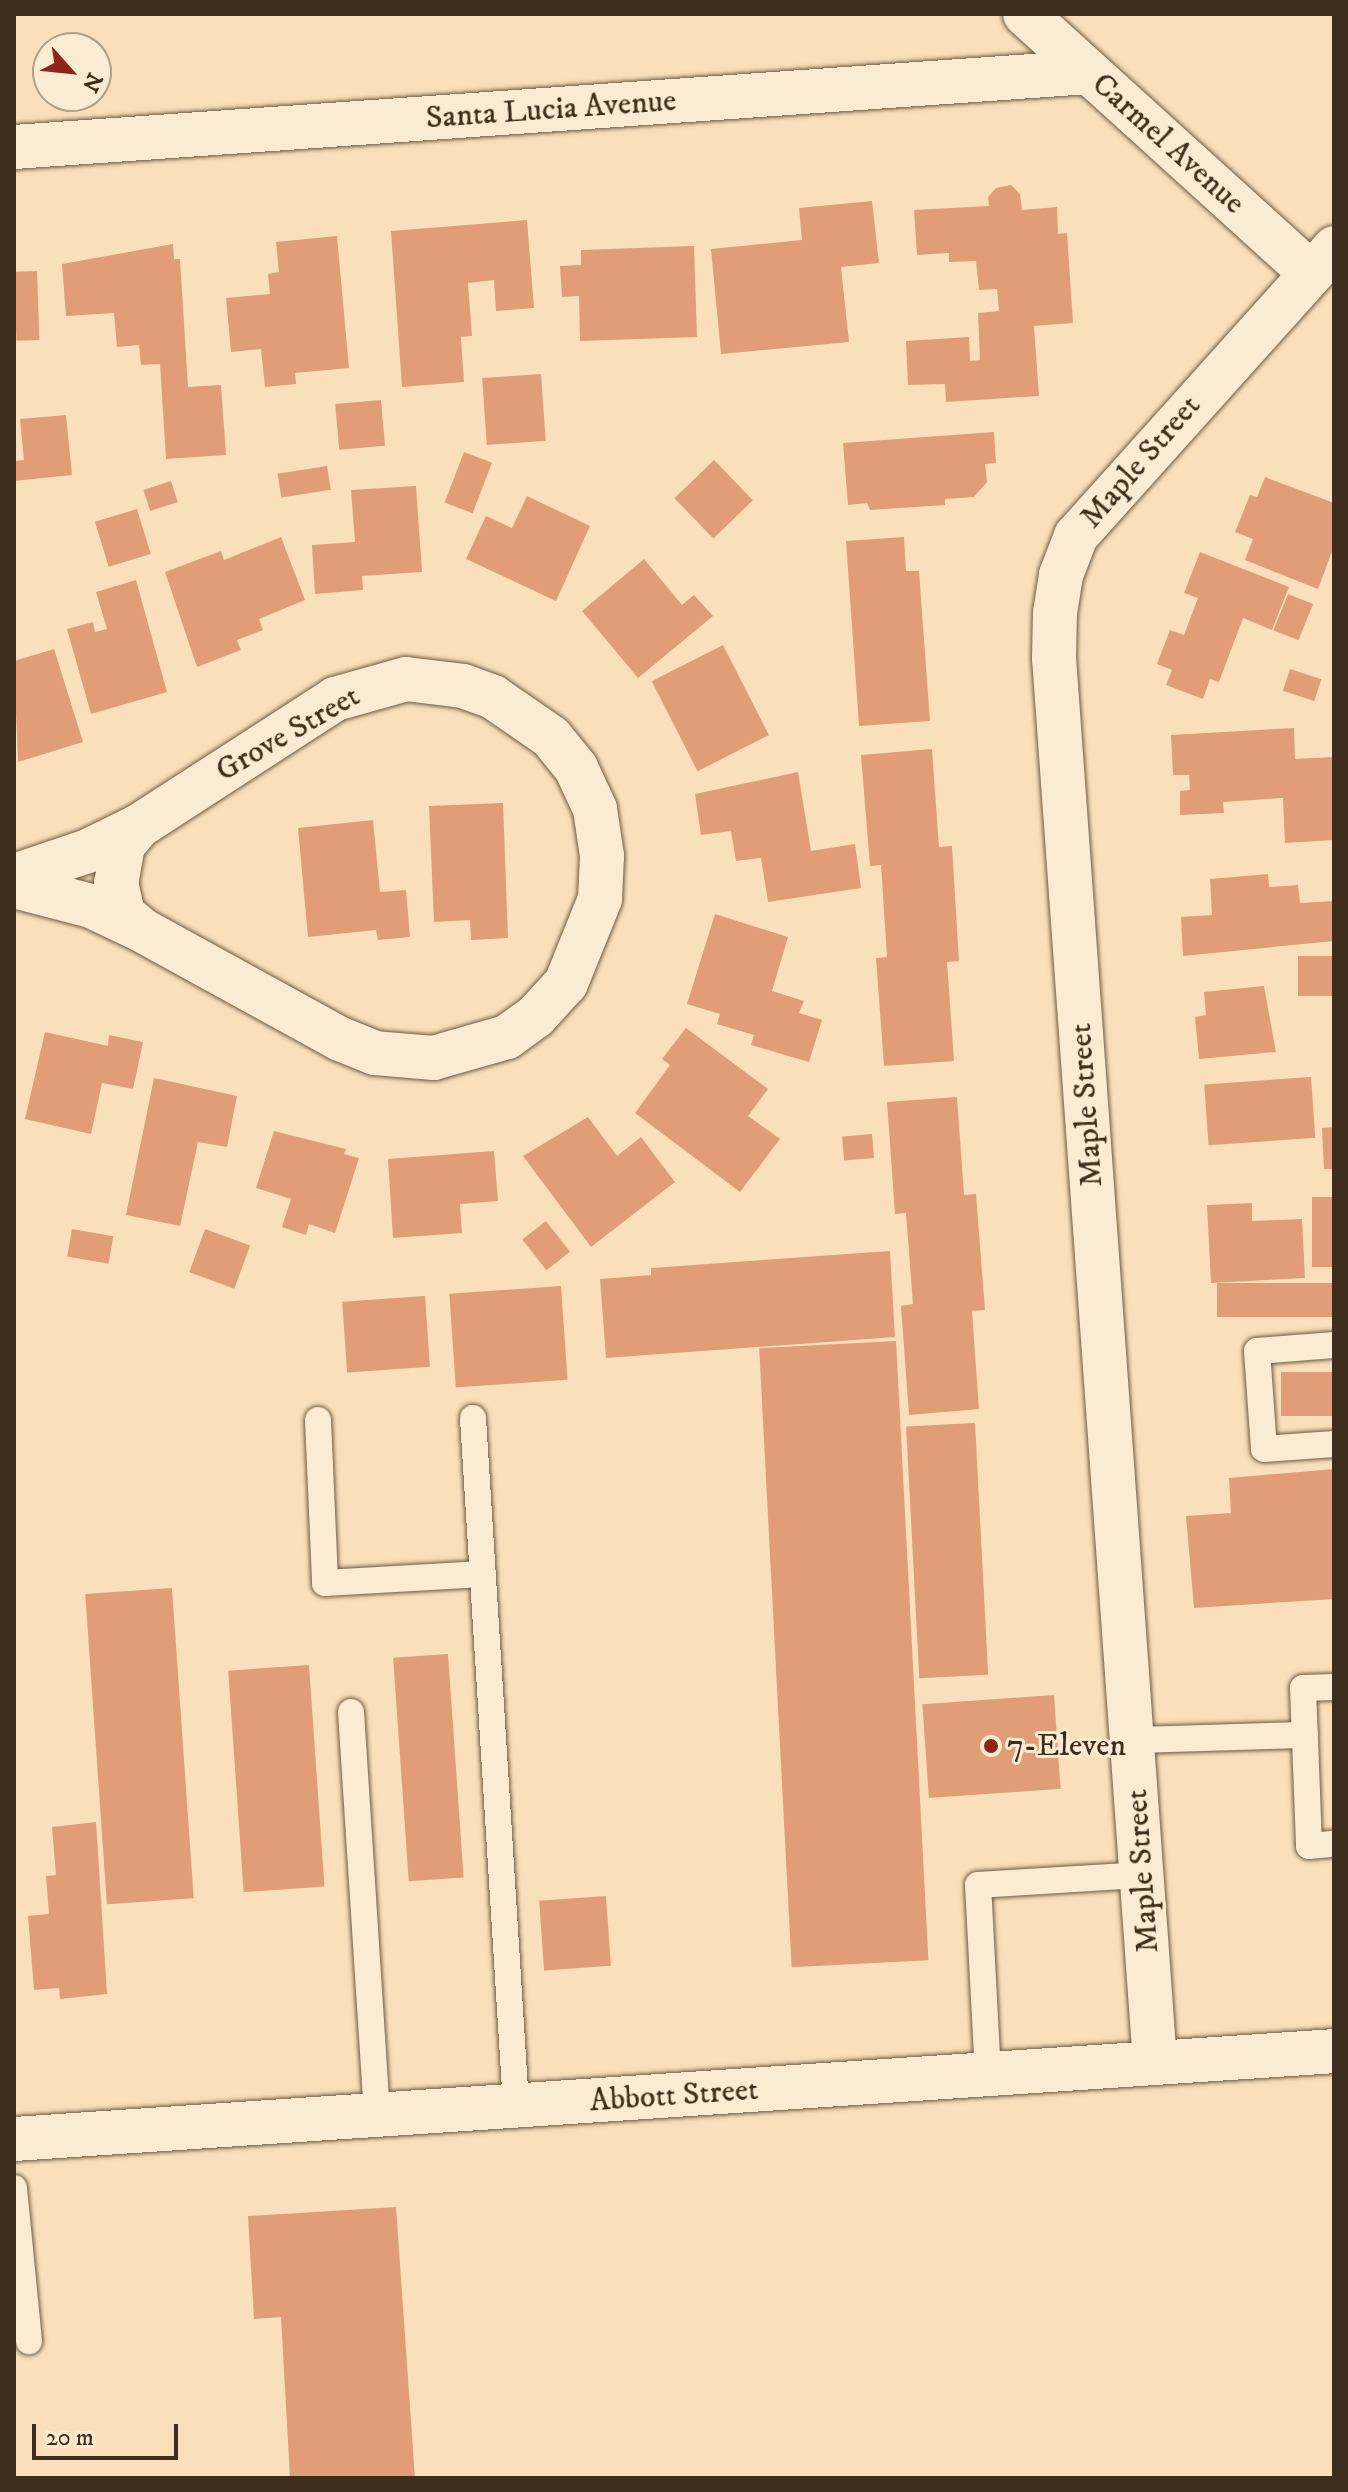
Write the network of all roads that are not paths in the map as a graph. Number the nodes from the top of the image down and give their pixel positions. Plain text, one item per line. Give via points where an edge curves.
1 (1025, 14) edge
2 (1088, 72) junction
3 (14, 147) edge
4 (1322, 261) edge
5 (139, 826) junction
6 (14, 876) edge
7 (14, 886) edge
8 (142, 930) junction
9 (1334, 1345) edge
10 (473, 1418) dead end
11 (318, 1420) dead end
12 (1334, 1444) edge
13 (483, 1574) junction
14 (1334, 1687) edge
15 (351, 1712) dead end
16 (1305, 1735) junction
17 (1134, 1740) junction
18 (1334, 1844) edge
19 (1143, 1875) junction
20 (1334, 2051) edge
21 (1155, 2063) junction
22 (988, 2075) junction
23 (516, 2106) junction
24 (377, 2113) junction
25 (14, 2139) edge
26 (14, 2188) edge
27 (29, 2341) dead end

1 - 2 street, Carmel Avenue
2 - 3 street, Santa Lucia Avenue
2 - 4 street, Carmel Avenue
4 - 17 street, Maple Street via 1076,536 1061,575 1055,613 1057,713
5 - 6 street, Grove Street via 88,851
5 - 8 street via 123,845 116,883 123,914
5 - 8 street, Grove Street via 335,699 378,683 435,680 493,697 551,737 576,768 595,809 602,856 600,899 566,983 536,1016 507,1037 434,1058 375,1053 340,1039
7 - 8 street, Grove Street via 91,906
9 - 12 lane via 1257,1351 1264,1449
10 - 13 lane
11 - 13 lane via 325,1583
13 - 23 lane
14 - 16 lane via 1303,1688
15 - 24 lane
16 - 17 lane
16 - 18 lane via 1309,1846
17 - 19 street, Maple Street
19 - 21 street, Maple Street
19 - 22 lane via 978,1885
20 - 21 street, Abbott Street
21 - 22 street, Abbott Street
22 - 23 street, Abbott Street
23 - 24 street, Abbott Street
24 - 25 street, Abbott Street
26 - 27 lane

